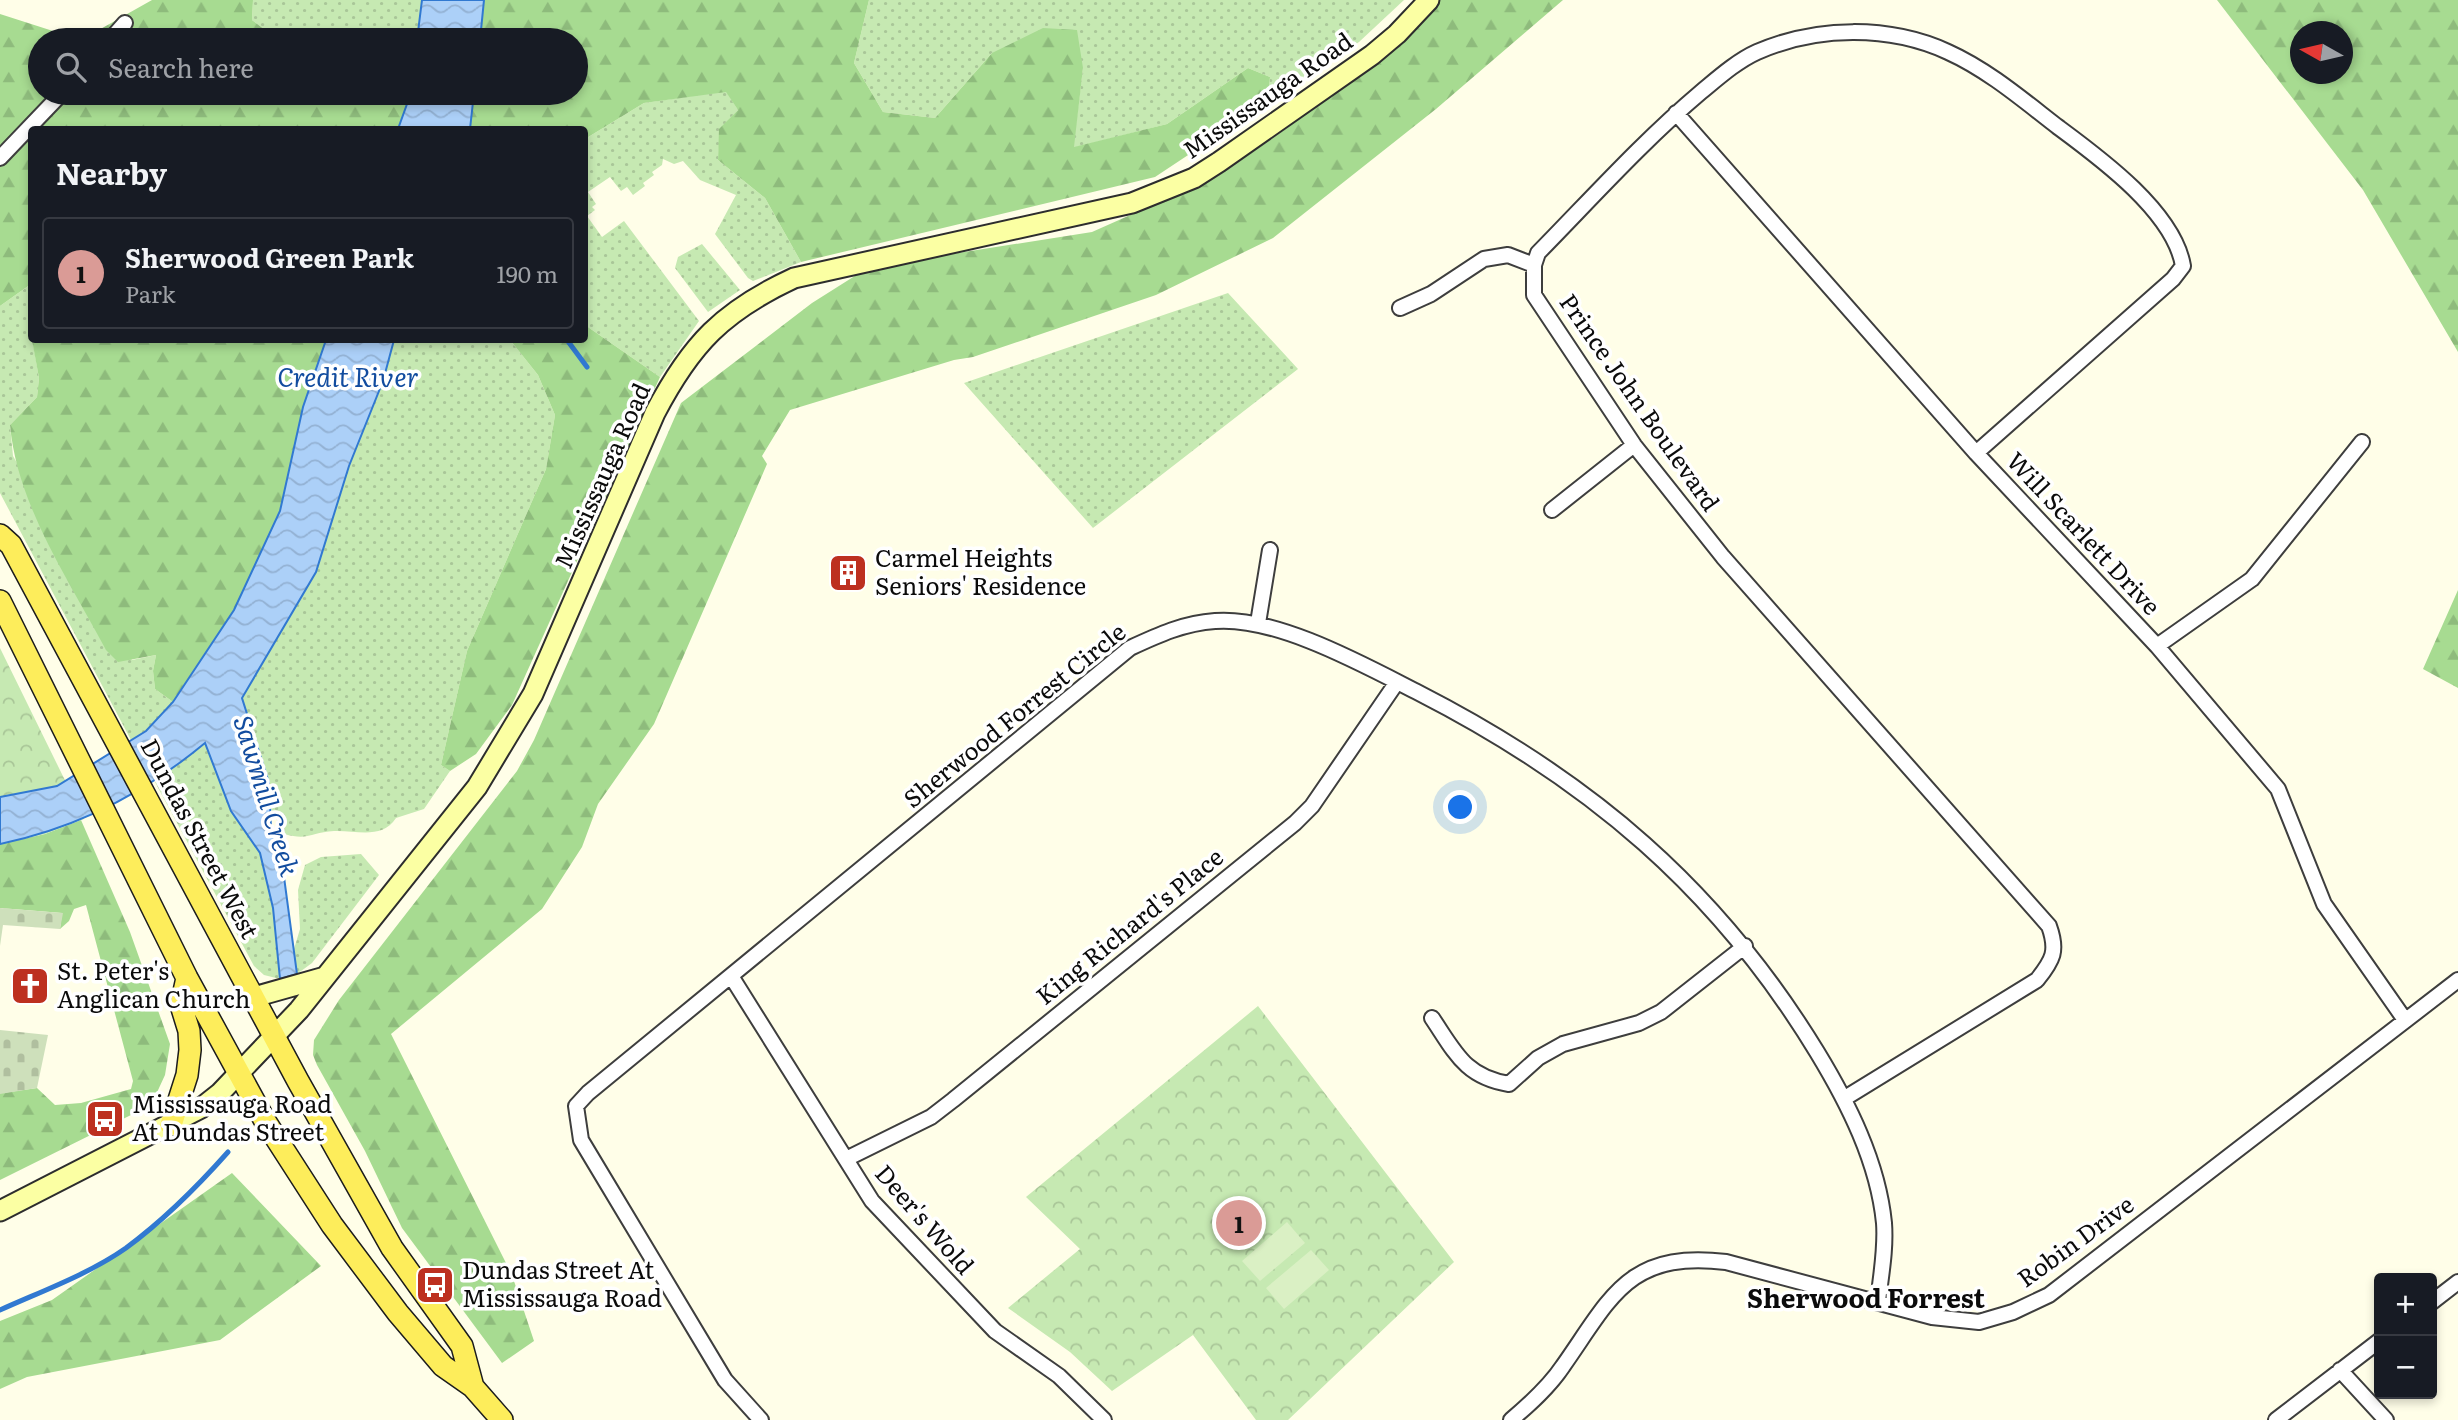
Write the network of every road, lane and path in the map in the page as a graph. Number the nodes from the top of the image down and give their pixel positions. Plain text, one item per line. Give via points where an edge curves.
1 (1430, 0) edge
2 (125, 23) dead end
3 (121, 28) edge
4 (51, 105) edge
5 (1676, 113) junction
6 (31, 126) edge
7 (28, 129) edge
8 (0, 158) edge
9 (1534, 265) junction
10 (1400, 308) dead end
11 (2362, 442) dead end
12 (1634, 444) junction
13 (1976, 453) junction
14 (1552, 510) dead end
15 (0, 536) edge
16 (1270, 551) dead end
17 (0, 601) edge
18 (1258, 623) junction
19 (2157, 646) junction
20 (1398, 682) junction
21 (1745, 946) junction
22 (731, 976) junction
23 (325, 977) junction
24 (187, 978) junction
25 (2458, 980) edge
26 (254, 998) junction
27 (1432, 1018) dead end
28 (2405, 1020) junction
29 (274, 1035) junction
30 (238, 1073) junction
31 (1845, 1098) junction
32 (171, 1125) junction
33 (846, 1159) junction
34 (0, 1211) edge
35 (2458, 1282) edge
36 (2437, 1298) edge
37 (1878, 1301) junction
38 (2374, 1345) edge
39 (2340, 1370) junction
40 (473, 1387) junction
41 (502, 1420) edge
42 (761, 1420) edge
43 (1102, 1420) edge
44 (1511, 1420) edge
45 (2276, 1420) edge
46 (2386, 1420) edge

1 - 23 main road, Mississauga Road via 1371,55 1194,178 1120,206 794,278 731,314 685,359 666,393 509,739 477,787
2 - 3 street
4 - 6 street
5 - 9 street via 1538,253
5 - 13 street, Will Scarlett Drive
5 - 13 street via 1756,52 1833,31 1913,39 1981,70 2114,169 2175,236 2182,266 2173,279
7 - 8 street
9 - 10 street via 1508,256 1484,259 1431,294
9 - 12 street, Prince John Boulevard via 1534,295
11 - 19 street via 2252,579
12 - 14 street
12 - 31 street, Prince John Boulevard via 1723,557 2049,926 2056,945 2053,960 2037,980
13 - 19 street, Will Scarlett Drive
15 - 26 main road, Dundas Street West via 11,545
16 - 18 street
17 - 24 main road, Dundas Street West
18 - 20 street, Sherwood Forrest Circle
18 - 22 street, Sherwood Forrest Circle via 1215,621 1171,629 1130,648
19 - 28 street, Will Scarlett Drive via 2278,789 2324,904
20 - 21 street, Sherwood Forrest Circle via 1463,716 1614,815 1690,884
20 - 33 street, King Richard's Place via 1312,806 1295,823 953,1100
21 - 27 street via 1661,1012 1639,1023 1563,1044 1538,1058 1509,1084 1475,1073
21 - 31 street, Sherwood Forrest Circle
22 - 33 street, Deer's Wold
22 - 42 street, Sherwood Forrest Circle via 588,1093 576,1106 576,1121 581,1140 725,1380
23 - 26 main road
23 - 29 main road, Mississauga Road
24 - 30 main road, Dundas Street West
24 - 32 main road via 181,1005 190,1050
25 - 28 street, Robin Drive
26 - 29 main road, Dundas Street West
28 - 37 street, Robin Drive via 2049,1295 1979,1322 1932,1317
29 - 30 main road, Mississauga Road
29 - 40 main road, Dundas Street West via 391,1248 462,1346
30 - 32 main road, Mississauga Road via 201,1108
30 - 40 main road, Dundas Street West via 299,1175 370,1275 443,1366
31 - 37 street, Sherwood Forrest Circle via 1877,1182 1884,1221
32 - 34 main road, Mississauga Road
33 - 43 street, Deer's Wold via 872,1201 995,1331 1059,1377
35 - 36 street
37 - 44 street, Robin Drive via 1726,1262 1668,1263 1636,1277 1609,1298 1547,1387
38 - 39 street
39 - 45 street
39 - 46 street
40 - 41 main road, Dundas Street West

